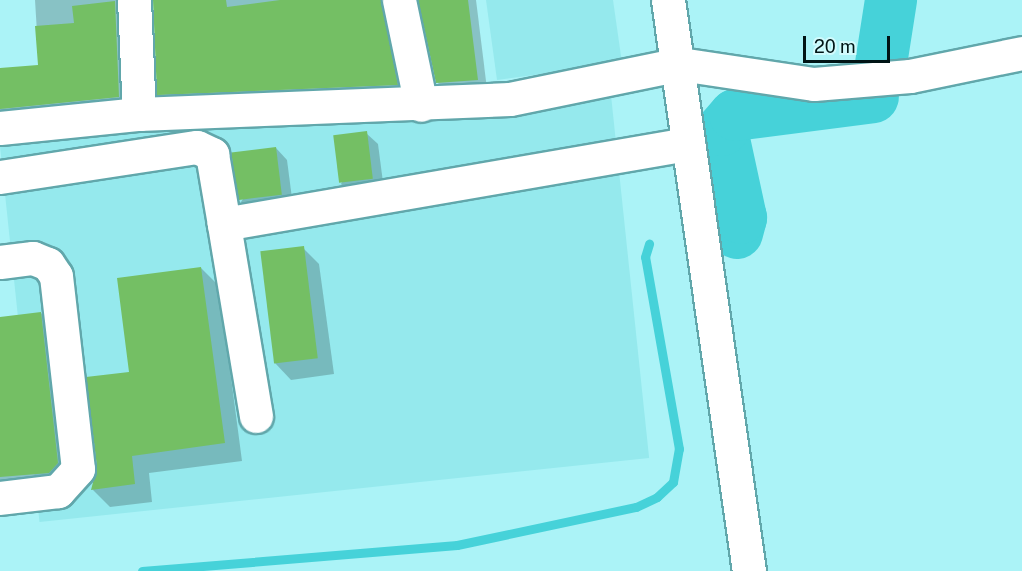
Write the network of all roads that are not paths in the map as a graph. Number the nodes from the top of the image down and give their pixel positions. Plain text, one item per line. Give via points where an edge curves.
1 (134, 0) edge
2 (399, 0) edge
3 (668, 0) edge
4 (1022, 53) edge
5 (680, 63) junction
6 (421, 105) junction
7 (140, 114) junction
8 (0, 128) edge
9 (688, 144) junction
10 (0, 177) edge
11 (224, 224) junction
12 (0, 262) edge
13 (256, 416) dead end
14 (0, 498) edge
15 (749, 571) edge

1 - 7 street
2 - 6 street
3 - 5 street
4 - 5 street via 910,76 814,84
5 - 6 street via 510,99
5 - 9 street
6 - 7 street
7 - 8 street
9 - 11 street
9 - 15 street
10 - 11 street via 197,147 212,154
11 - 13 street
12 - 14 street via 33,258 48,264 56,276 78,470 58,491

